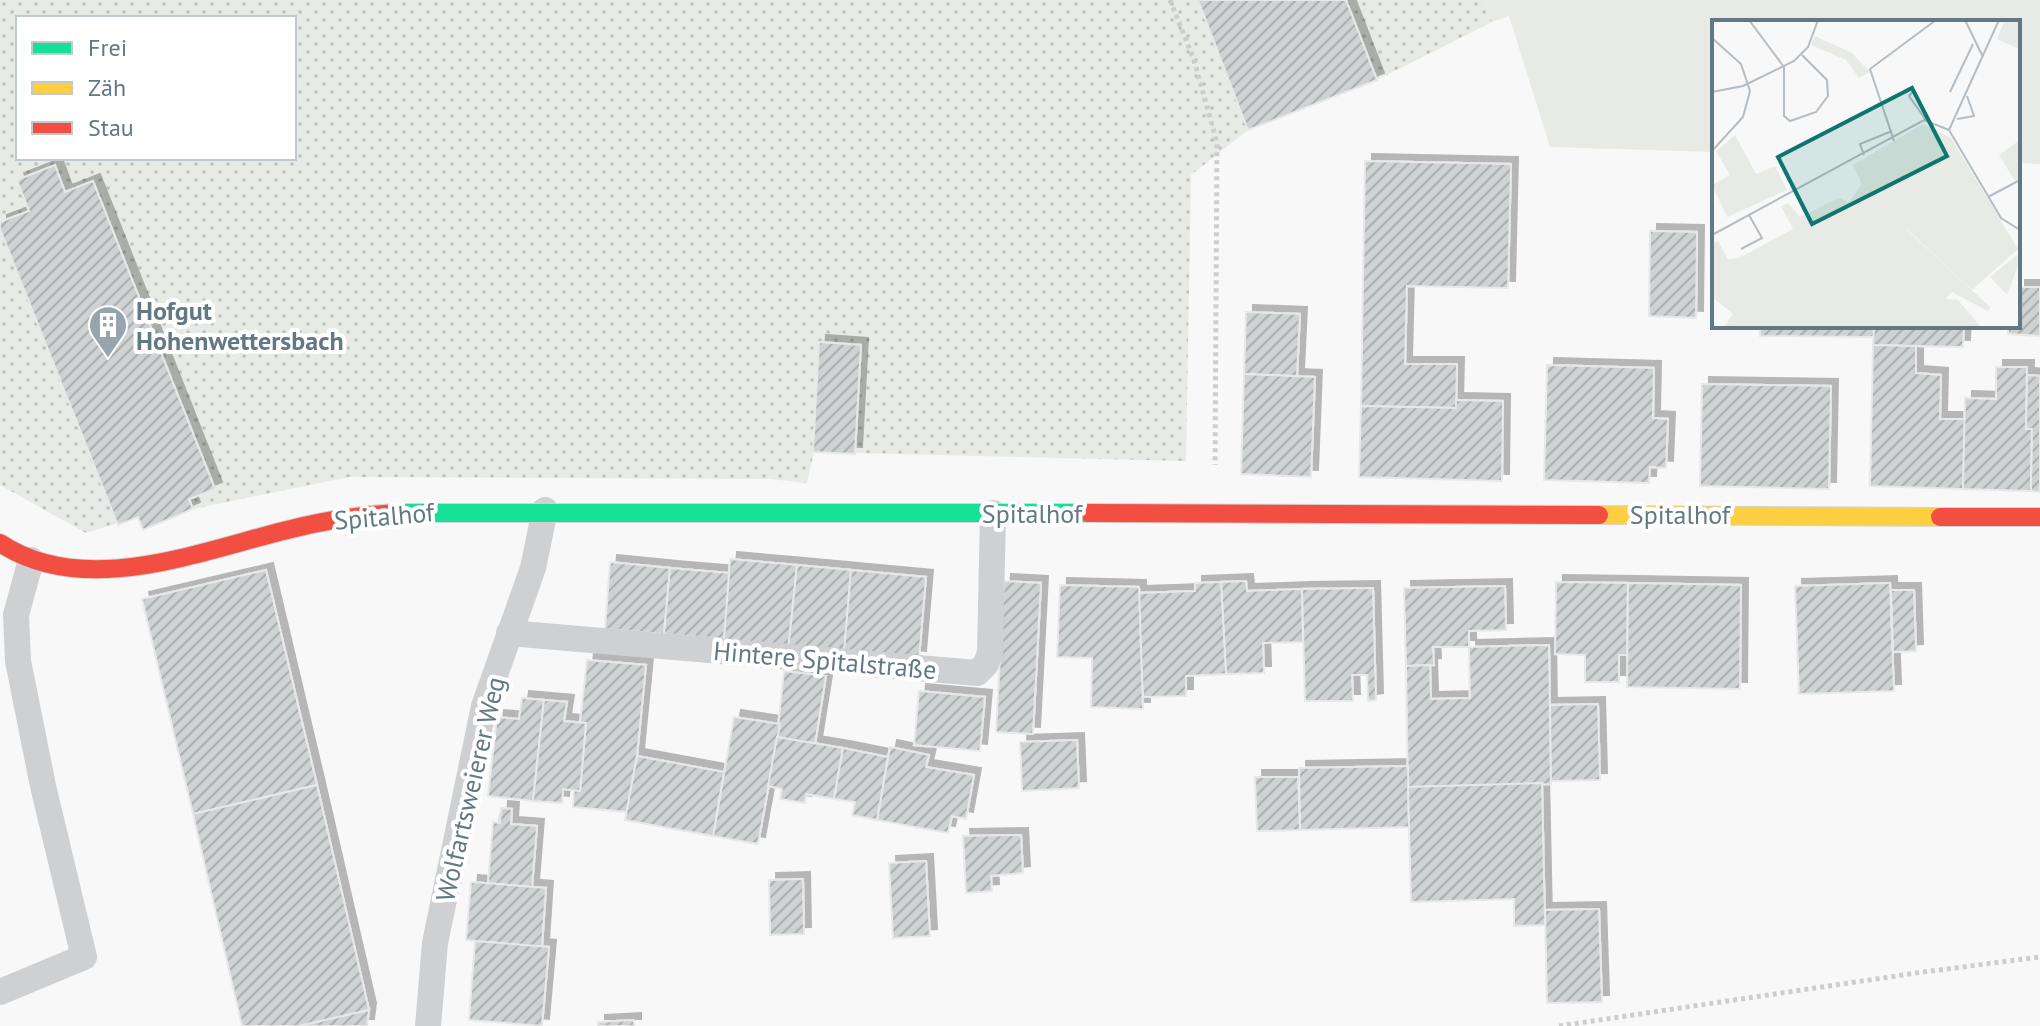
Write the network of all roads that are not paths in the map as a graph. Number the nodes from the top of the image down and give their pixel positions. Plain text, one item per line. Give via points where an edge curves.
1 (545, 510) junction
2 (993, 513) junction
3 (2040, 517) edge
4 (0, 543) edge
5 (31, 560) junction
6 (509, 633) junction
7 (0, 992) edge
8 (428, 1026) edge

1 - 2 street, Spitalhof
1 - 5 street, Spitalhof via 356,515 178,556 99,568 60,568
1 - 6 lane, Wolfartsweierer Weg via 533,568
2 - 3 street, Spitalhof
2 - 6 lane, Hintere Spitalstraße via 990,652 977,673
4 - 5 street, Spitalhof
5 - 7 lane via 16,615 18,661 84,957
6 - 8 lane, Wolfartsweierer Weg via 484,706 465,794 435,943

